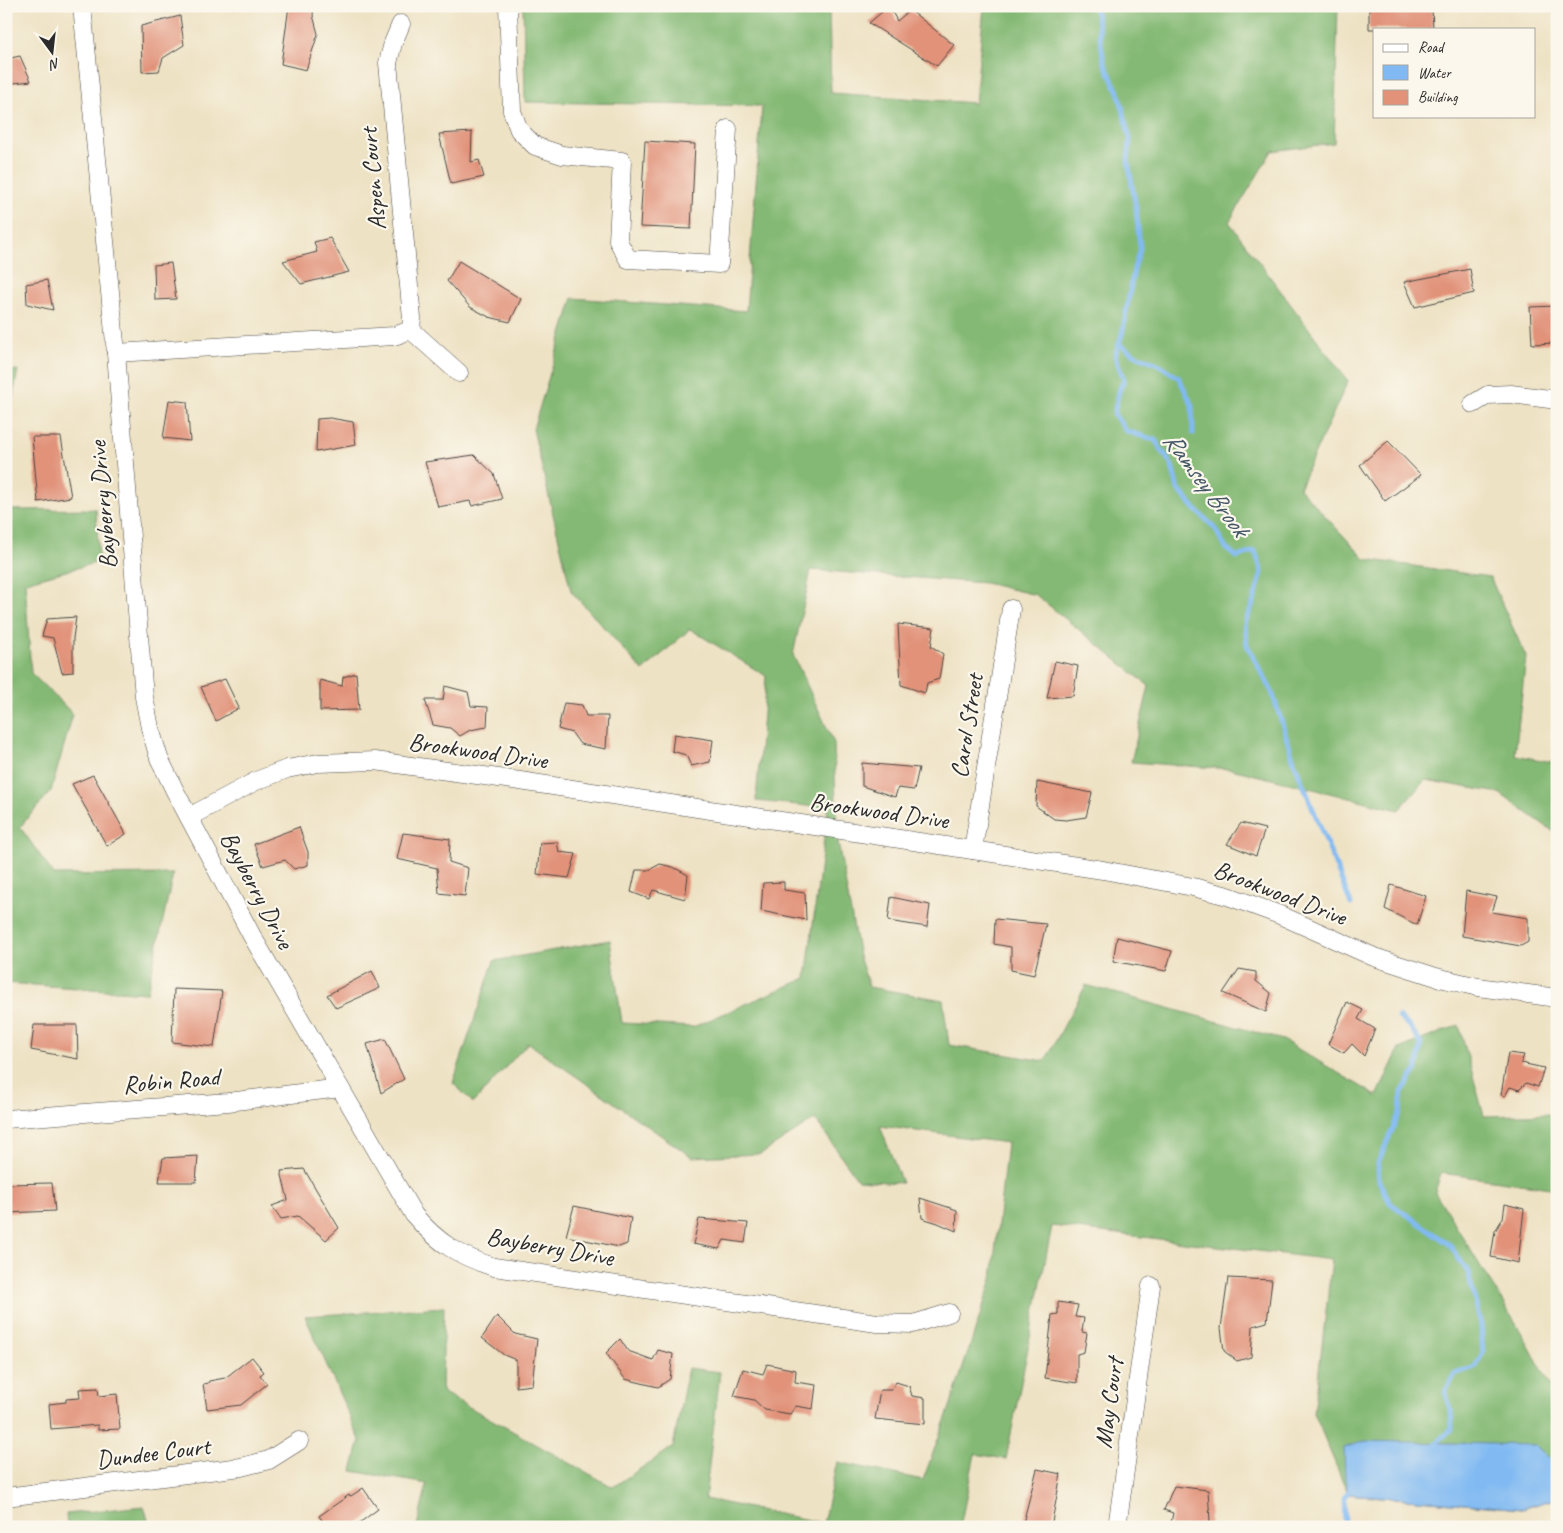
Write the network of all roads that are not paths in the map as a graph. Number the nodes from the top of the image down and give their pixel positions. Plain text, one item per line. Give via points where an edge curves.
1 (82, 6) edge
2 (508, 6) edge
3 (401, 24) dead end
4 (728, 129) dead end
5 (411, 330) junction
6 (116, 353) junction
7 (459, 373) dead end
8 (1557, 400) edge
9 (1473, 404) dead end
10 (1011, 610) dead end
11 (189, 817) junction
12 (973, 850) junction
13 (1557, 998) edge
14 (340, 1088) junction
15 (6, 1119) edge
16 (1151, 1286) dead end
17 (949, 1313) dead end
18 (299, 1441) dead end
19 (6, 1497) edge
20 (1116, 1527) edge

1 - 6 street, Bayberry Drive
2 - 4 street via 512,111 519,130 535,146 562,155 622,161 618,242 628,259 719,264
3 - 5 street, Aspen Court via 388,63
5 - 6 street via 394,336
5 - 7 street
6 - 11 street, Bayberry Drive via 144,697 159,758
8 - 9 street via 1511,394 1488,396
10 - 12 street, Carol Street
11 - 12 street, Brookwood Drive via 256,781 287,769 318,763 375,762
11 - 14 street, Bayberry Drive via 252,936
12 - 13 street, Brookwood Drive via 1103,870 1228,896 1374,957 1427,974 1478,987
14 - 15 street, Robin Road via 228,1102
14 - 17 street, Bayberry Drive via 414,1215 449,1248 472,1260 494,1267 877,1323 913,1324
16 - 20 street, May Court
18 - 19 street, Dundee Court via 269,1460 241,1468

